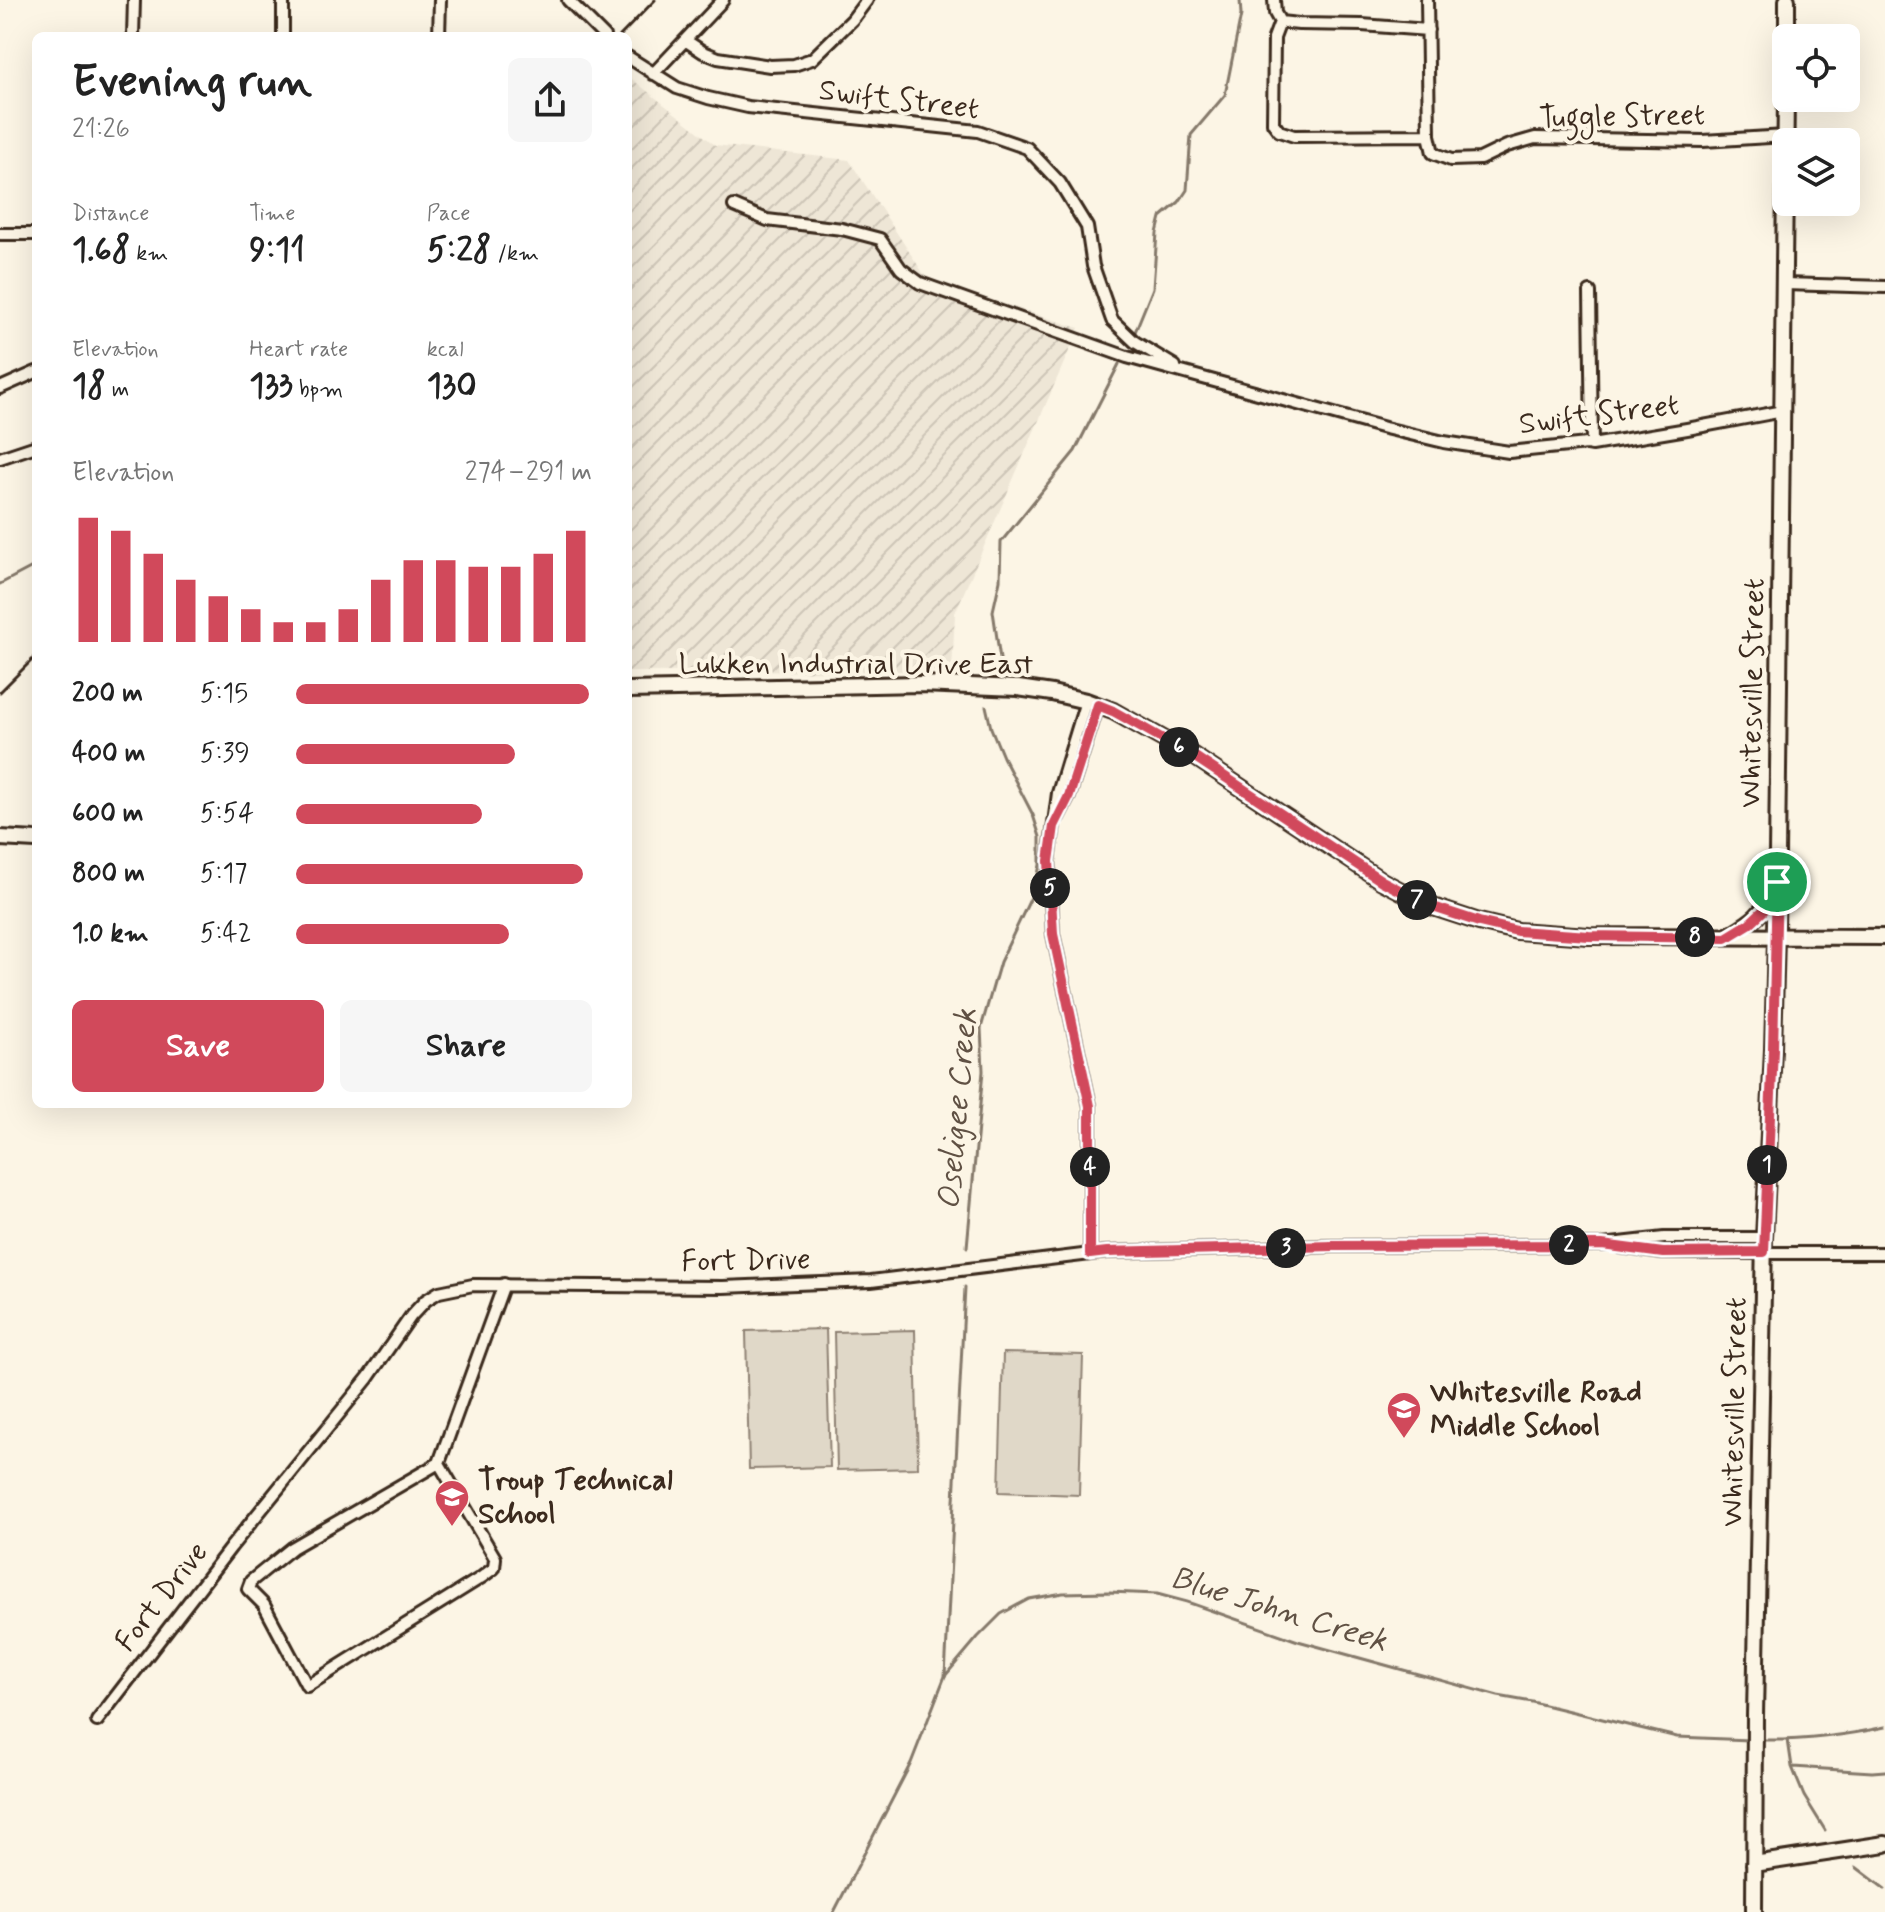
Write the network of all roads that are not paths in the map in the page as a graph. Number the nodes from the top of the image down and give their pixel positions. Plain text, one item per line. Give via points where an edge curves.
1 (134, 0) edge
2 (283, 0) edge
3 (440, 0) edge
4 (568, 0) edge
5 (723, 0) edge
6 (867, 0) edge
7 (1274, 0) edge
8 (1427, 0) edge
9 (1787, 0) edge
10 (1280, 22) junction
11 (1787, 24) edge
12 (1428, 30) junction
13 (133, 32) edge
14 (283, 32) edge
15 (439, 32) edge
16 (600, 32) edge
17 (685, 40) junction
18 (632, 60) edge
19 (653, 74) junction
20 (1429, 135) junction
21 (1772, 137) edge
22 (734, 206) dead end
23 (1785, 216) edge
24 (0, 234) edge
25 (32, 234) edge
26 (1784, 284) junction
27 (1885, 287) edge
28 (1590, 292) dead end
29 (32, 374) edge
30 (1189, 374) junction
31 (0, 388) edge
32 (1783, 411) junction
33 (1592, 445) junction
34 (32, 447) edge
35 (0, 458) edge
36 (632, 690) edge
37 (1092, 703) junction
38 (0, 838) edge
39 (32, 840) edge
40 (1777, 882) junction
41 (1885, 937) edge
42 (1726, 938) junction
43 (1776, 938) junction
44 (1764, 1245) junction
45 (1885, 1253) edge
46 (1090, 1254) junction
47 (504, 1284) junction
48 (439, 1463) junction
49 (97, 1721) dead end
50 (1885, 1844) edge
51 (1754, 1864) junction
52 (1754, 1912) edge

1 - 13 street
2 - 14 street
3 - 15 street
4 - 16 street
5 - 17 street
6 - 17 street via 812,59 794,65 718,58
7 - 10 street
8 - 12 street
9 - 11 main road
10 - 12 street
10 - 20 street via 1274,38 1273,123 1279,131 1294,136
12 - 20 street
17 - 19 street
18 - 19 street, Swift Street
19 - 30 street, Swift Street via 677,88 748,107 978,131 1027,148 1060,183 1087,227 1093,266 1112,320 1135,342
20 - 21 street, Tuggle Street via 1433,153 1451,160 1480,159 1535,138
22 - 30 street, Swift Street via 767,220 880,239 901,269 920,283
23 - 26 main road, Whitesville Street
24 - 25 street
26 - 27 street
26 - 32 main road, Whitesville Street
28 - 33 street
29 - 31 street
30 - 33 street, Swift Street via 1444,442 1509,452
32 - 33 street, Swift Street
32 - 40 main road, Whitesville Street
34 - 35 street
36 - 37 main road, Lukken Industrial Drive East via 957,685 1035,690
37 - 42 main road, Lukken Industrial Drive East via 1192,755 1382,881 1445,911 1517,931
37 - 46 street via 1069,796 1054,826 1049,861 1053,934 1090,1106
38 - 39 main road
40 - 42 main road via 1764,910
40 - 43 main road, Whitesville Street
41 - 43 main road, Lukken Industrial Drive East
42 - 43 main road, Lukken Industrial Drive East
43 - 44 main road, Whitesville Street
44 - 45 street, Fort Drive
44 - 46 street, Fort Drive via 1663,1253 1602,1245
44 - 51 main road, Whitesville Street
46 - 47 street, Fort Drive via 871,1281 723,1287
47 - 48 street
47 - 49 street, Fort Drive via 439,1292 411,1316 368,1378
48 - 48 street via 292,1548 251,1581 248,1589 264,1605 307,1686 494,1568 495,1558
50 - 51 main road
51 - 52 main road, Whitesville Street

